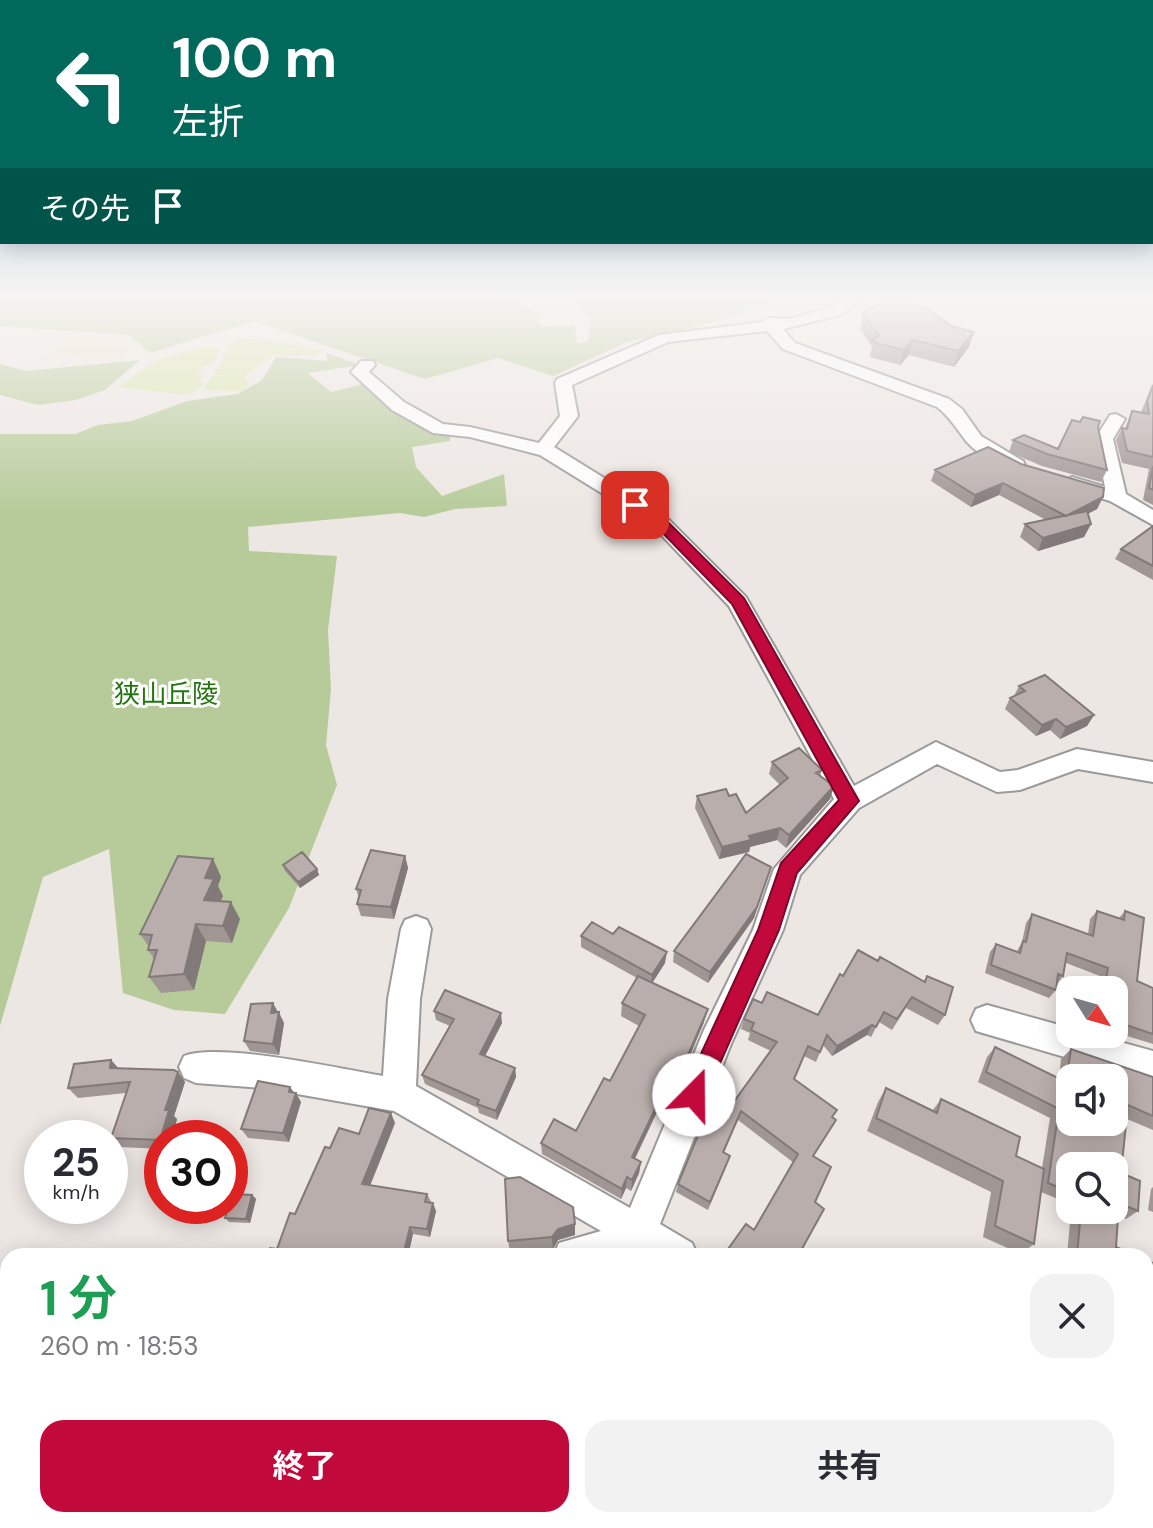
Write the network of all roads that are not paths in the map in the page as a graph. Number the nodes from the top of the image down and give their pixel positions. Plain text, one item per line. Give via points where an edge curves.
1 (359, 372) edge
2 (587, 372) edge
3 (860, 372) edge
4 (1116, 419) dead end
5 (543, 450) junction
6 (1117, 497) junction
7 (1153, 519) edge
8 (1153, 772) edge
9 (849, 801) junction
10 (416, 929) dead end
11 (987, 1020) dead end
12 (196, 1067) dead end
13 (1153, 1067) edge
14 (399, 1095) junction
15 (639, 1231) junction
16 (608, 1248) edge
17 (666, 1248) edge

1 - 5 street via 398,406 439,429
2 - 5 street via 563,383 569,416
3 - 6 street via 943,403 997,456
4 - 6 street via 1104,439
5 - 9 street via 657,519 738,602
6 - 7 street
8 - 9 street via 1077,759 1020,780 997,782 936,752
9 - 15 street via 788,869 768,930 716,1041
10 - 14 street via 404,999
11 - 13 street
12 - 14 street via 263,1072
14 - 15 street
15 - 16 street
15 - 17 street

